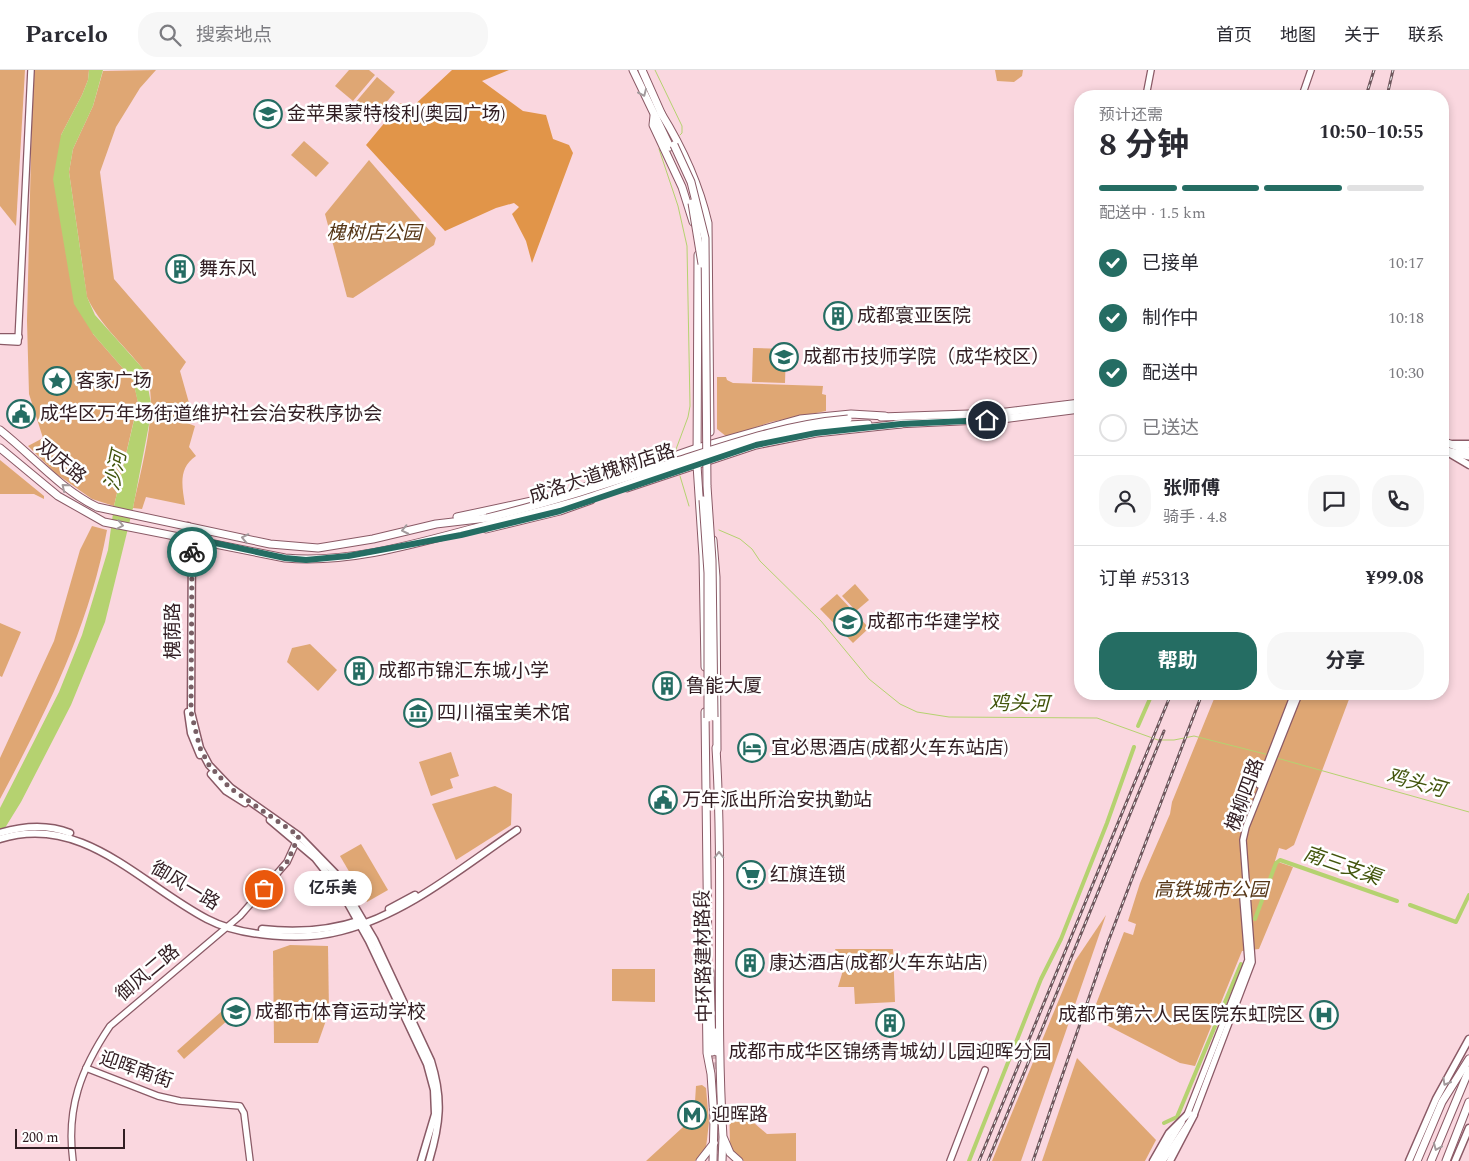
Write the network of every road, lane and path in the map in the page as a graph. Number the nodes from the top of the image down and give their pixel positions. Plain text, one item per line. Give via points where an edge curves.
1 (31, 70) edge
2 (633, 70) edge
3 (642, 70) edge
4 (1151, 70) edge
5 (1311, 70) edge
6 (1147, 90) edge
7 (1304, 90) edge
8 (658, 114) junction
9 (0, 336) edge
10 (18, 339) junction
11 (0, 342) edge
12 (1074, 404) edge
13 (1074, 410) edge
14 (885, 416) junction
15 (848, 422) junction
16 (901, 424) junction
17 (0, 430) edge
18 (1449, 443) edge
19 (710, 444) junction
20 (0, 448) edge
21 (697, 448) junction
22 (1469, 448) edge
23 (1449, 453) edge
24 (709, 460) junction
25 (1468, 461) edge
26 (697, 465) junction
27 (138, 516) joint
28 (489, 521) junction
29 (436, 524) junction
30 (188, 526) junction
31 (136, 528) joint
32 (190, 538) junction
33 (436, 538) junction
34 (1292, 700) edge
35 (1296, 700) edge
36 (711, 718) junction
37 (717, 750) junction
38 (706, 753) junction
39 (1272, 756) junction
40 (517, 828) dead end
41 (28, 830) junction
42 (0, 833) edge
43 (0, 839) edge
44 (298, 839) junction
45 (362, 922) junction
46 (229, 925) junction
47 (708, 956) junction
48 (718, 956) junction
49 (1469, 1039) edge
50 (1469, 1059) edge
51 (86, 1068) junction
52 (985, 1070) dead end
53 (1469, 1070) edge
54 (1469, 1102) edge
55 (1192, 1111) junction
56 (1469, 1128) edge
57 (723, 1137) junction
58 (1174, 1138) junction
59 (714, 1143) junction
60 (73, 1161) edge
61 (250, 1161) edge
62 (421, 1161) edge
63 (429, 1161) edge
64 (700, 1161) edge
65 (713, 1161) edge
66 (722, 1161) edge
67 (739, 1161) edge
68 (950, 1161) edge
69 (1153, 1161) edge
70 (1158, 1161) edge
71 (1163, 1161) edge
72 (1170, 1161) edge
73 (1409, 1161) edge
74 (1417, 1161) edge
75 (1431, 1161) edge
76 (1446, 1161) edge
77 (1456, 1161) edge

1 - 10 street
2 -> 8 main road
3 - 8 main road
4 - 6 street
5 - 7 street
8 - 19 main road via 673,133 700,192 708,223
8 - 21 main road via 653,125 682,187 696,240
8 - 36 main road, bridge via 691,182 705,238 707,486 712,560
9 - 10 street
10 - 11 street
12 - 14 main road, 成洛大道槐树店路 via 998,412
13 - 16 main road, 成洛大道槐树店路 via 1002,419
14 - 15 main road, 成洛大道槐树店路
14 - 19 main road via 851,414 800,419
15 - 16 main road, 成洛大道槐树店路
15 - 28 main road, 成洛大道槐树店路, bridge via 770,437 591,496
16 - 24 main road via 795,437
27 -> 17 main road, 双庆路 via 108,511 75,495 34,463
18 - 22 main road
19 - 21 main road
19 - 24 main road
20 -> 31 main road, 双庆路 via 58,496 104,522
21 - 26 main road
21 - 29 main road via 563,494
23 - 25 main road
24 - 26 main road
24 - 37 main road via 716,577
26 - 33 main road via 560,511
26 - 38 main road via 703,556
27 - 30 main road, 成洛大道槐树店路
28 - 29 main road, 成洛大道槐树店路
28 - 33 main road, 成洛大道槐树店路
29 -> 30 main road, 成洛大道槐树店路 via 318,548 270,544
30 - 32 main road, 槐荫路
31 - 32 main road, 成洛大道槐树店路
32 - 33 main road, 成洛大道槐树店路 via 306,560 348,556
32 - 44 main road, 槐荫路 via 188,721 196,748 205,766 226,791
34 - 39 street, 槐柳四路
35 - 39 street, 槐柳四路
36 - 37 main road
36 - 38 main road
48 -> 37 main road, 中环路建材路段
38 - 47 main road, 中环路建材路段
39 - 55 street, 槐柳四路 via 1240,839 1248,960
40 - 45 main road, 御风一路 via 425,894
41 - 42 main road
41 - 43 main road
41 - 46 main road, 御风一路 via 63,835 92,846 208,920
44 - 45 main road, 槐荫路 via 335,873
44 - 46 street, 御风二路 via 287,862
45 - 46 main road, 御风一路 via 340,931 301,936 276,935
45 - 62 main road, 槐荫路 via 432,1080 435,1114
45 - 63 main road, 槐荫路 via 437,1079 439,1114
46 - 51 street, 御风二路 via 110,1026
47 - 48 main road via 714,1052
47 - 59 main road, 中环路建材路段 via 707,1053
48 - 57 main road, 中环路建材路段
49 -> 73 main road via 1436,1099
50 - 74 main road via 1439,1106
51 - 60 street, 御风二路 via 70,1119
51 - 61 street, 迎晖南街 via 158,1096 240,1106 244,1113
52 - 68 street
53 -> 75 main road
54 - 76 main road
55 - 58 street, 槐柳四路
55 - 69 main road via 1169,1133
55 - 72 main road via 1186,1134
56 - 77 main road
57 - 66 main road, 中环路建材路段
57 - 67 main road via 730,1153
58 - 70 street
58 - 71 street
59 - 64 main road
59 - 65 main road, 中环路建材路段

